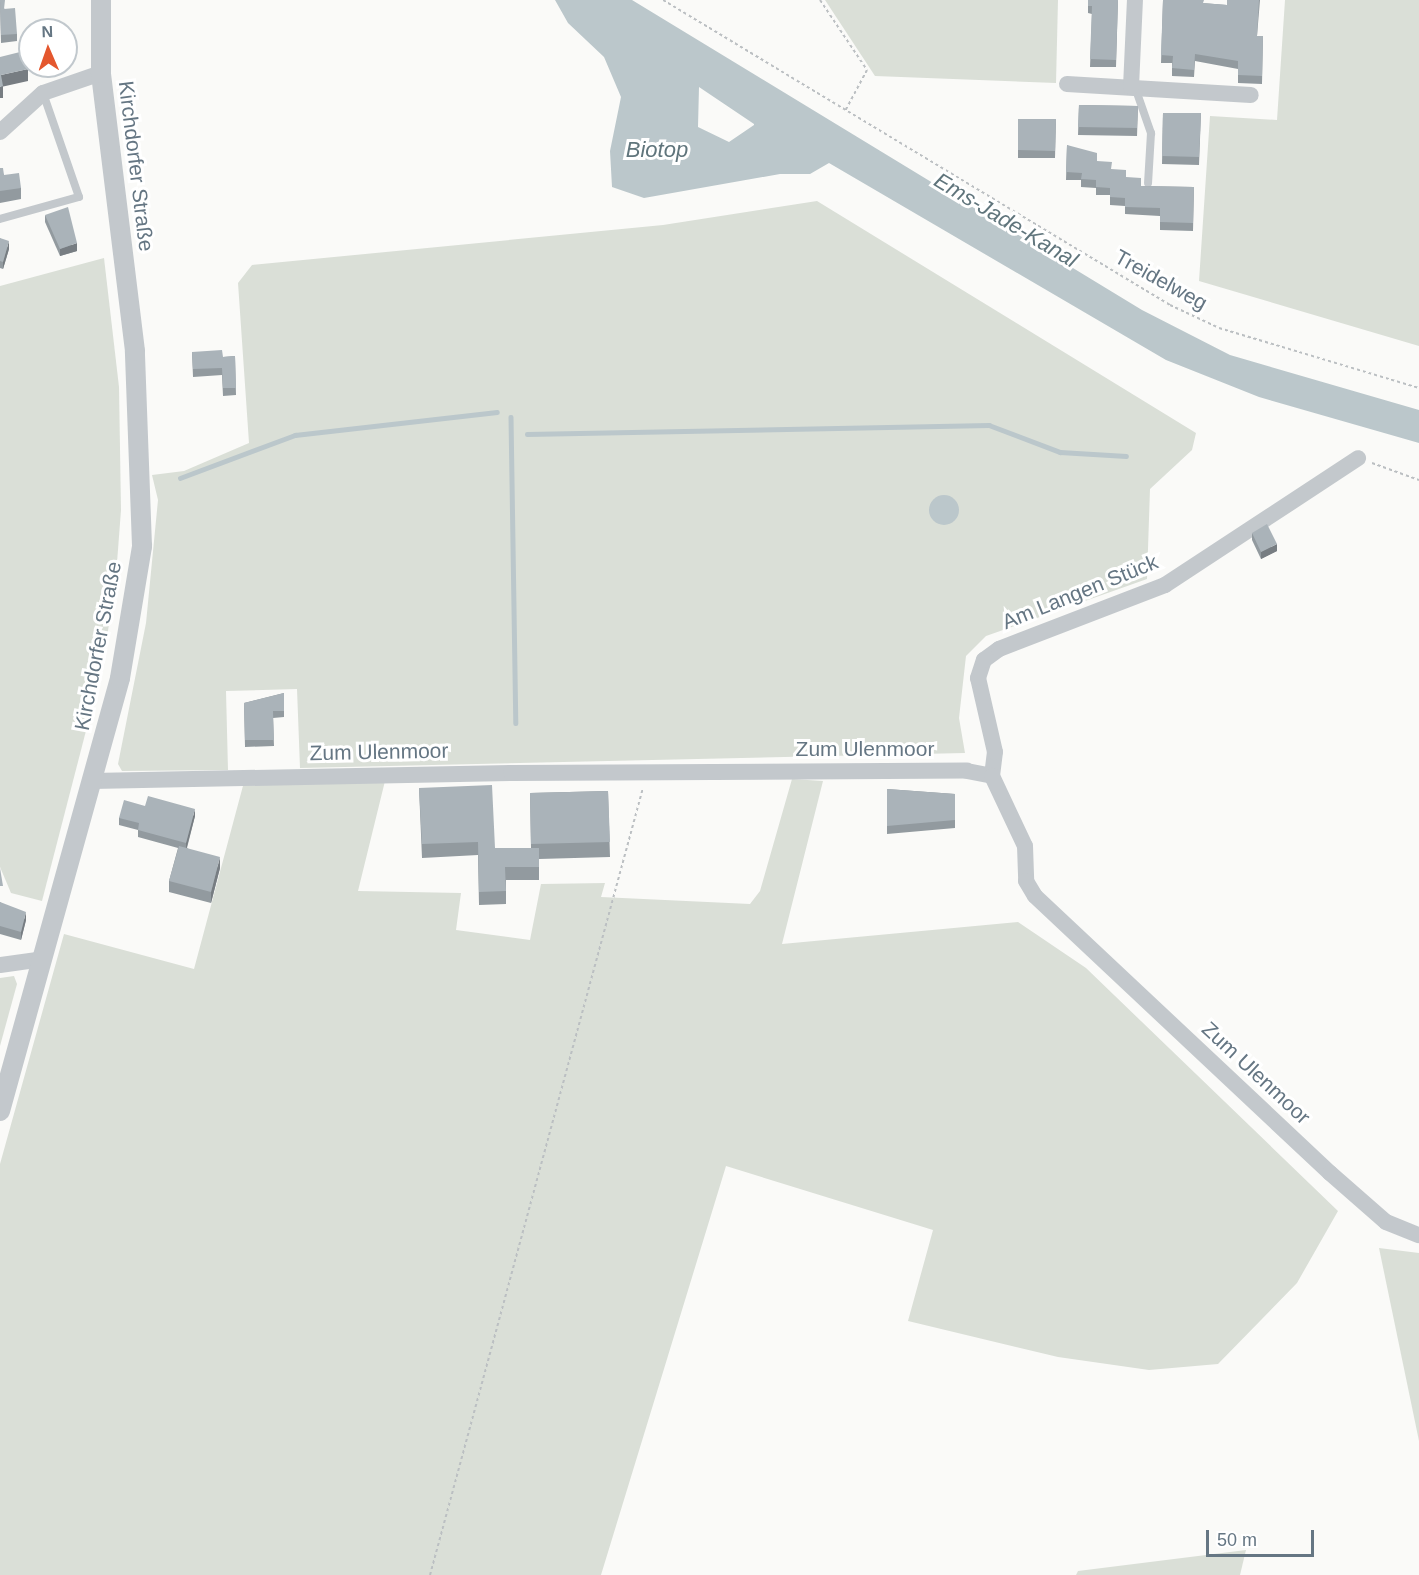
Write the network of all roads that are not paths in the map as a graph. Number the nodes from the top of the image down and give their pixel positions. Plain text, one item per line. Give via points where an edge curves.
1 (101, 0) edge
2 (1135, 0) edge
3 (101, 73) junction
4 (1067, 84) dead end
5 (1133, 88) junction
6 (43, 93) junction
7 (1251, 95) dead end
8 (0, 132) edge
9 (1148, 183) dead end
10 (0, 219) edge
11 (1358, 458) road end
12 (992, 776) junction
13 (92, 781) junction
14 (43, 959) junction
15 (0, 965) edge
16 (0, 1111) edge
17 (1419, 1235) edge

1 - 3 street, Kirchdorfer Straße
2 - 5 street
3 - 6 street
3 - 13 street, Kirchdorfer Straße via 135,351 142,493 134,612
4 - 5 street
5 - 7 street
5 - 9 lane via 1151,133
6 - 8 street
6 - 10 lane via 80,197
11 - 12 street, Am Langen Stück via 1165,585 999,649 984,660 978,678 995,752
12 - 13 street, Zum Ulenmoor via 967,771
12 - 17 street, Zum Ulenmoor via 1025,846 1026,881 1035,896 1338,1180 1386,1222
13 - 14 street, Kirchdorfer Straße
14 - 15 street
14 - 16 street, Kirchdorfer Straße

